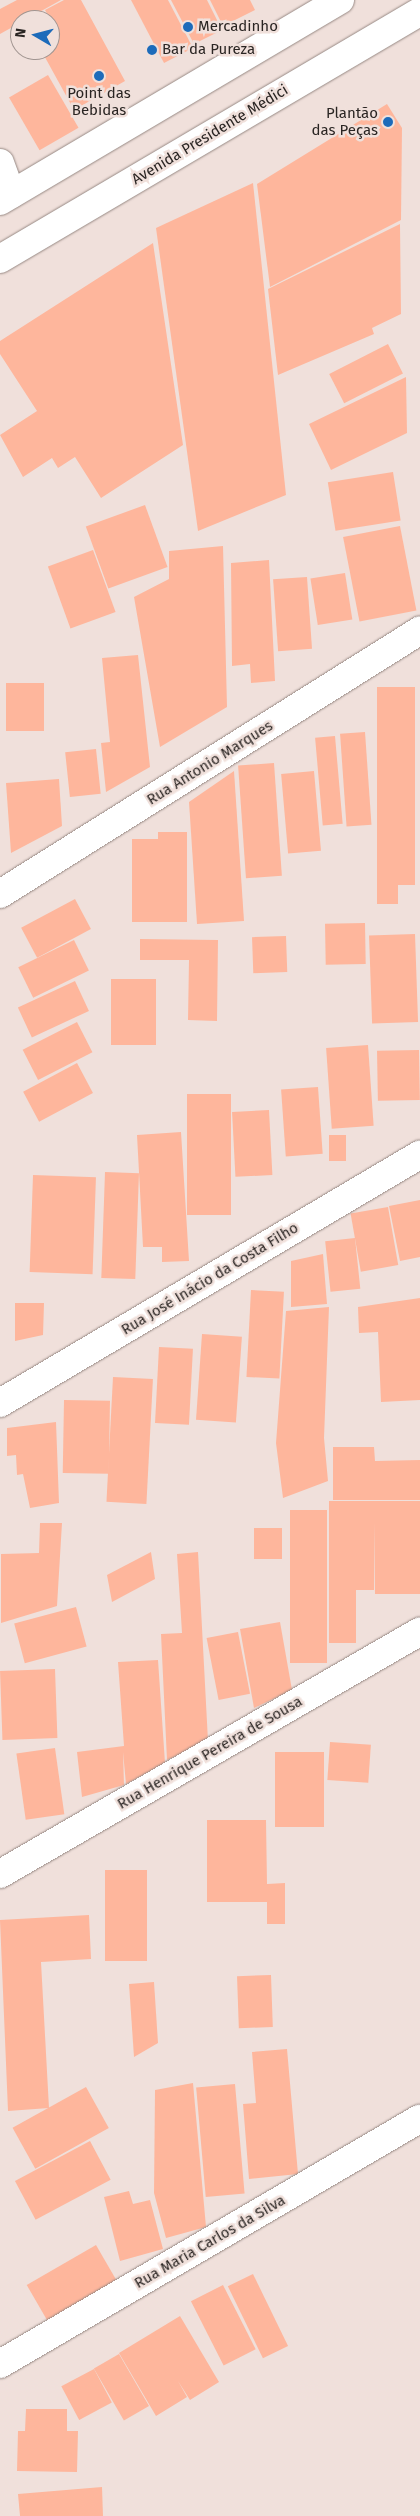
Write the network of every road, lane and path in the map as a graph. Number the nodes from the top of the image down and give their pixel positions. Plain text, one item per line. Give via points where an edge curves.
1 (340, 0) edge
2 (418, 0) edge
3 (420, 12) edge
4 (420, 19) edge
5 (0, 164) edge
6 (6, 198) edge
7 (0, 259) edge
8 (420, 631) edge
9 (0, 894) edge
10 (420, 1155) edge
11 (0, 1402) edge
12 (420, 1632) edge
13 (0, 1874) edge
14 (420, 2119) edge
15 (0, 2364) edge

1 - 6 street
2 - 3 street
3 - 4 street
3 - 7 street, Avenida Presidente Médici
5 - 6 street
8 - 9 street, Rua Antonio Marques
10 - 11 street, Rua José Inácio da Costa Filho
12 - 13 street, Rua Henrique Pereira de Sousa
14 - 15 street, Rua Maria Carlos da Silva

